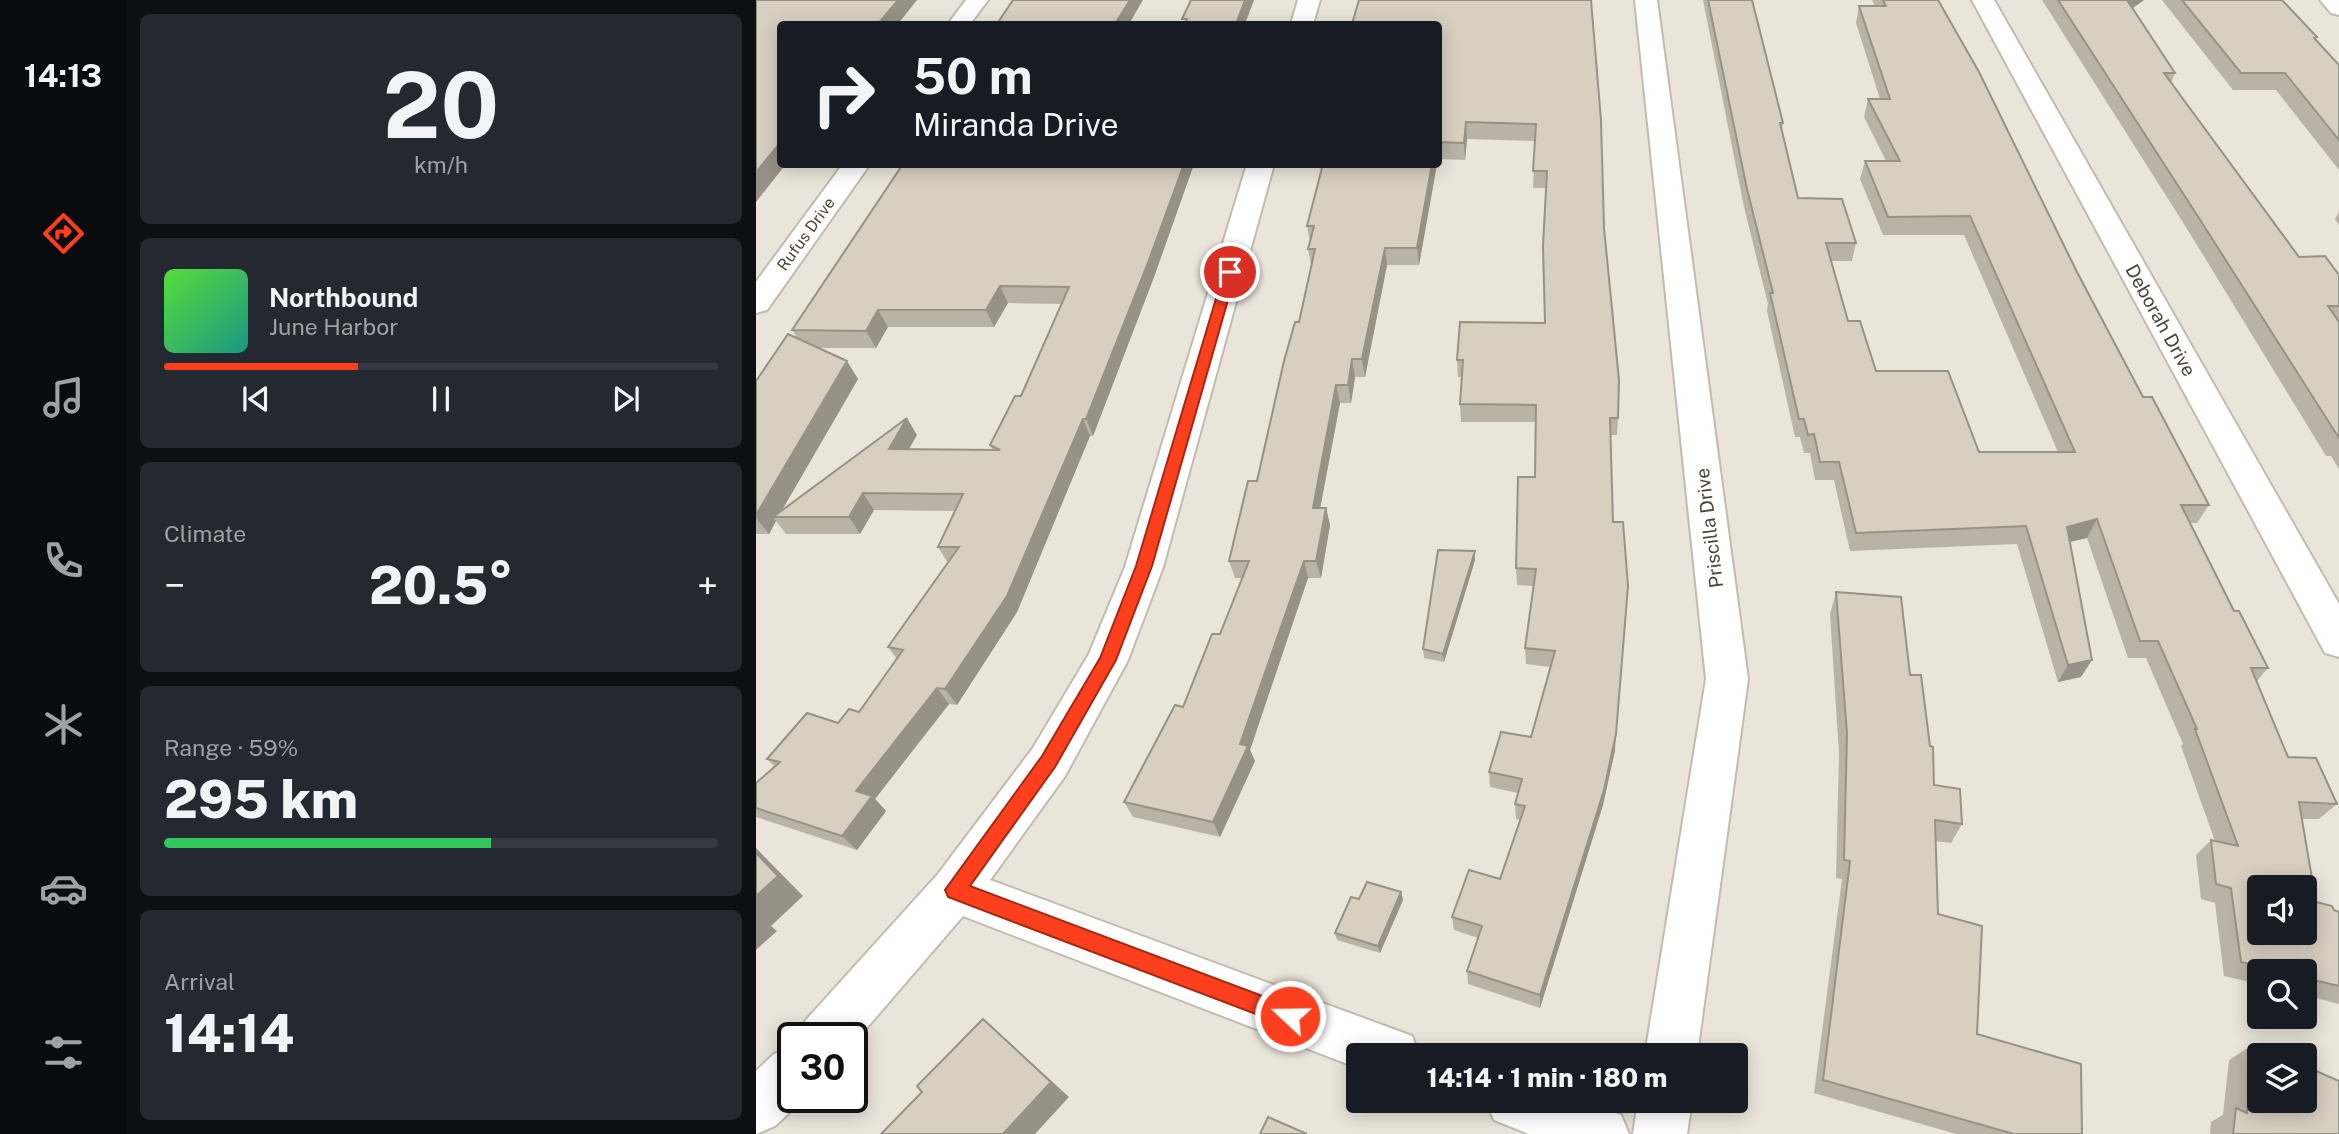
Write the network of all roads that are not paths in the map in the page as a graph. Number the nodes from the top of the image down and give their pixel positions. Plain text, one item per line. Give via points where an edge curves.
1 (976, 0) edge
2 (1309, 0) edge
3 (1646, 0) edge
4 (1983, 0) edge
5 (2331, 0) edge
6 (2339, 8) edge
7 (961, 21) edge
8 (1303, 21) edge
9 (854, 168) edge
10 (1260, 168) edge
11 (756, 303) edge
12 (2339, 641) edge
13 (955, 890) junction
14 (838, 1022) edge
15 (1361, 1043) edge
16 (1673, 1043) edge
17 (777, 1088) edge
18 (756, 1107) edge
19 (1545, 1113) edge
20 (1663, 1113) edge
21 (1602, 1134) edge
22 (1660, 1134) edge

1 - 7 street
2 - 8 street
3 - 16 street, Priscilla Drive via 1727,679
4 - 12 street, Deborah Drive
5 - 6 street
9 - 11 street, Rufus Drive
10 - 13 street via 1144,566 1107,660 1049,762
13 - 14 street
13 - 15 street
17 - 18 street
19 - 21 street
20 - 22 street

